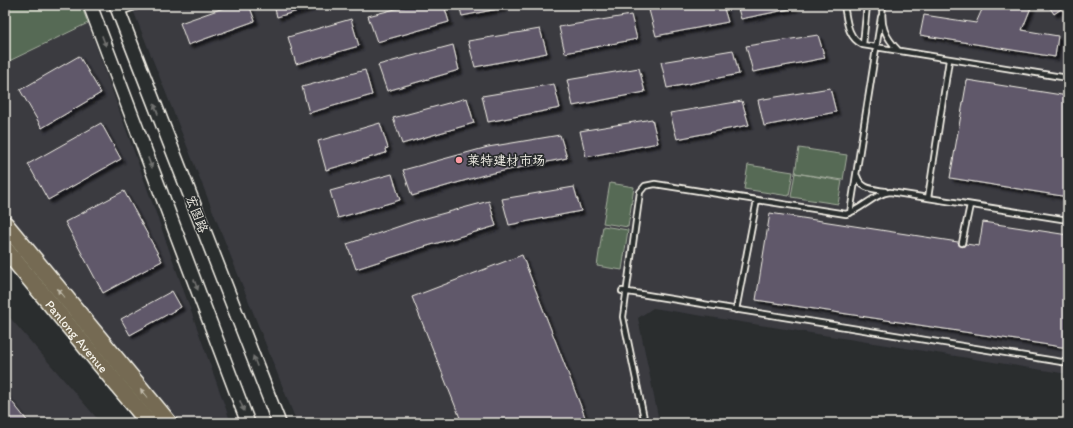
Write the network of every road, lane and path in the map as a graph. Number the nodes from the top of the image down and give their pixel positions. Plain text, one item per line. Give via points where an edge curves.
1 (90, 5) edge
2 (141, 5) edge
3 (844, 5) edge
4 (867, 5) edge
5 (883, 5) edge
6 (117, 9) edge
7 (881, 16) junction
8 (862, 45) junction
9 (876, 47) junction
10 (900, 52) junction
11 (949, 60) junction
12 (1068, 78) edge
13 (856, 175) junction
14 (890, 192) junction
15 (928, 198) junction
16 (757, 200) junction
17 (970, 205) junction
18 (850, 213) junction
19 (1068, 220) edge
20 (5, 224) edge
21 (962, 243) dead end
22 (5, 249) edge
23 (624, 291) junction
24 (736, 310) junction
25 (1068, 363) edge
26 (149, 423) edge
27 (169, 423) edge
28 (248, 423) edge
29 (279, 423) edge
30 (645, 423) edge

1 -> 28 main road, 宏图路
2 - 6 lane
3 - 8 lane via 851,34 856,42
4 - 8 lane
5 - 7 lane
29 -> 6 main road, 宏图路
7 - 9 lane
7 - 10 lane via 885,34
8 - 9 lane
9 - 10 lane
9 - 13 lane
10 - 11 lane
11 - 12 lane
11 - 15 lane
13 - 14 lane via 863,187
13 - 18 lane
14 - 15 lane
14 - 18 lane via 882,193
15 - 17 lane
16 - 18 lane
16 - 23 lane via 655,184 646,186 640,192
16 - 24 lane
17 - 19 lane
17 - 21 lane
27 -> 20 highway
22 - 26 highway, Panlong Avenue
23 - 24 lane
23 - 30 lane via 624,329
24 - 25 lane

